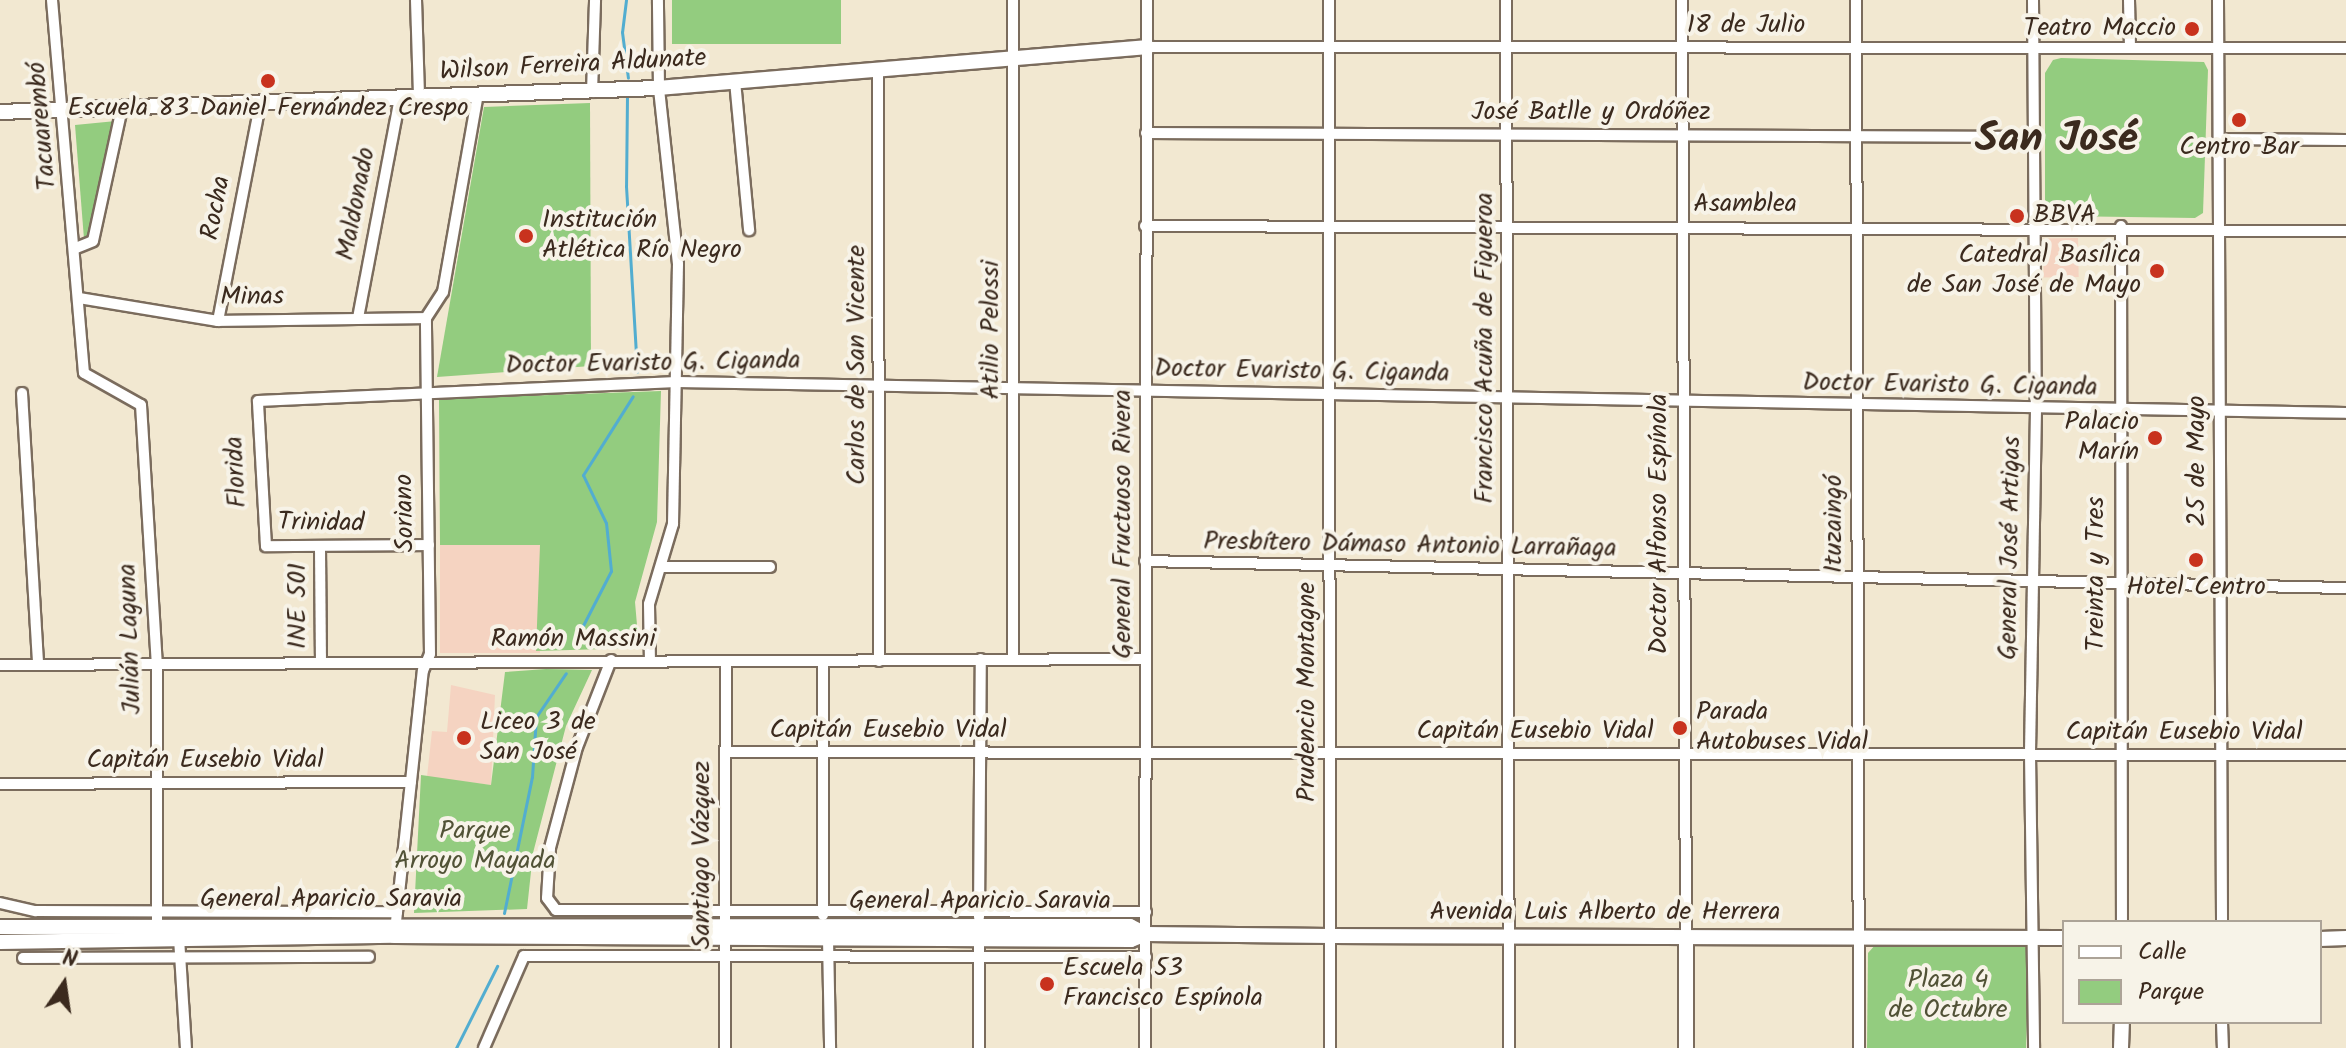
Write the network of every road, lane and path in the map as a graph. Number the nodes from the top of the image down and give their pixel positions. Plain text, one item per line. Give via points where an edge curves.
1 (52, 0) edge
2 (416, 0) edge
3 (595, 0) edge
4 (658, 0) edge
5 (1013, 0) edge
6 (1147, 0) edge
7 (1329, 0) edge
8 (1506, 0) edge
9 (1682, 0) edge
10 (1856, 0) edge
11 (2033, 0) edge
12 (2129, 0) edge
13 (2218, 0) edge
14 (1147, 47) junction
15 (1329, 47) junction
16 (1857, 47) junction
17 (2033, 47) junction
18 (1682, 48) junction
19 (2130, 48) junction
20 (2346, 48) edge
21 (1507, 49) junction
22 (2218, 49) junction
23 (1013, 58) junction
24 (878, 69) junction
25 (735, 81) junction
26 (659, 88) junction
27 (592, 92) junction
28 (478, 94) junction
29 (400, 98) junction
30 (419, 98) junction
31 (260, 104) junction
32 (122, 108) junction
33 (64, 110) junction
34 (0, 112) edge
35 (1330, 132) junction
36 (1146, 133) junction
37 (1683, 135) junction
38 (1507, 136) junction
39 (1857, 136) junction
40 (2036, 137) junction
41 (2219, 139) junction
42 (2346, 140) edge
43 (1145, 226) junction
44 (1329, 226) junction
45 (2035, 226) junction
46 (2121, 226) junction
47 (1508, 227) junction
48 (1858, 227) junction
49 (1682, 228) junction
50 (2220, 228) junction
51 (749, 230) dead end
52 (2346, 231) edge
53 (76, 248) junction
54 (79, 298) junction
55 (358, 318) junction
56 (426, 318) junction
57 (218, 321) junction
58 (84, 373) joint
59 (677, 382) junction
60 (881, 385) junction
61 (1015, 388) junction
62 (426, 391) junction
63 (1146, 392) junction
64 (22, 393) dead end
65 (1331, 393) junction
66 (1508, 396) junction
67 (258, 401) joint
68 (1684, 403) junction
69 (1857, 406) junction
70 (2036, 409) junction
71 (2122, 411) junction
72 (2220, 413) junction
73 (2346, 413) edge
74 (262, 542) joint
75 (429, 545) junction
76 (320, 549) junction
77 (1145, 561) junction
78 (661, 567) junction
79 (770, 567) dead end
80 (1331, 569) junction
81 (1509, 569) junction
82 (1684, 575) junction
83 (1858, 580) junction
84 (2031, 585) junction
85 (2121, 585) junction
86 (2220, 586) junction
87 (2346, 588) edge
88 (981, 659) junction
89 (1013, 659) junction
90 (1146, 659) junction
91 (611, 660) junction
92 (823, 661) junction
93 (879, 661) junction
94 (427, 662) junction
95 (650, 662) junction
96 (726, 662) junction
97 (321, 663) junction
98 (157, 664) junction
99 (0, 665) edge
100 (38, 665) junction
101 (725, 752) junction
102 (824, 753) junction
103 (980, 753) junction
104 (1147, 754) junction
105 (1330, 754) junction
106 (1511, 754) junction
107 (1684, 754) junction
108 (1857, 754) junction
109 (2030, 754) junction
110 (2121, 754) junction
111 (2346, 755) edge
112 (2220, 756) junction
113 (411, 782) junction
114 (0, 784) edge
115 (156, 784) junction
116 (0, 903) edge
117 (1146, 912) junction
118 (2122, 920) edge
119 (2222, 920) edge
120 (396, 924) junction
121 (157, 925) junction
122 (726, 925) junction
123 (825, 925) junction
124 (979, 925) junction
125 (0, 927) edge
126 (1146, 934) junction
127 (1330, 936) junction
128 (1509, 937) junction
129 (2034, 937) junction
130 (179, 938) junction
131 (1861, 938) junction
132 (2062, 938) edge
133 (2346, 938) edge
134 (1686, 939) junction
135 (2322, 939) edge
136 (0, 942) edge
137 (726, 956) junction
138 (828, 956) junction
139 (180, 957) junction
140 (369, 957) dead end
141 (978, 957) junction
142 (1146, 957) junction
143 (23, 958) dead end
144 (2122, 1024) edge
145 (2222, 1024) edge
146 (186, 1048) edge
147 (484, 1048) edge
148 (725, 1048) edge
149 (830, 1048) edge
150 (979, 1048) edge
151 (1145, 1048) edge
152 (1330, 1048) edge
153 (1509, 1048) edge
154 (1686, 1048) edge
155 (1859, 1048) edge
156 (2034, 1048) edge
157 (2121, 1048) edge
158 (2223, 1048) edge

1 - 33 street, Tacuarembó
2 - 30 street
3 - 27 street
4 - 26 street
5 - 23 street, Atilio Pelossi
6 - 14 street, General Fructuoso Rivera
7 - 15 street, Prudencio Montagne
8 - 21 street, Francisco Acuña de Figueroa
9 - 18 street, Doctor Alfonso Espínola
10 - 16 street, Ituzaingó
11 - 17 street, General José Artigas
12 - 19 street
13 - 22 street, 25 de Mayo
14 - 15 street, 18 de Julio
14 - 23 main road, Wilson Ferreira Aldunate
14 - 36 street, General Fructuoso Rivera
15 - 21 street, 18 de Julio
15 - 35 street, Prudencio Montagne
16 - 17 street, 18 de Julio
16 - 18 street, 18 de Julio
16 - 39 street, Ituzaingó
17 - 19 street, 18 de Julio
17 - 40 street, General José Artigas
18 - 21 street, 18 de Julio
18 - 37 street, Doctor Alfonso Espínola
19 - 22 street, 18 de Julio
20 - 22 street, 18 de Julio
21 - 38 street, Francisco Acuña de Figueroa
22 - 41 street, 25 de Mayo
23 - 24 main road, Wilson Ferreira Aldunate
23 - 61 street, Atilio Pelossi
24 - 25 main road, Wilson Ferreira Aldunate
24 - 60 street, Carlos de San Vicente
25 - 26 main road, Wilson Ferreira Aldunate
25 - 51 street
26 - 27 main road, Wilson Ferreira Aldunate
26 - 59 street via 678,264
27 - 28 main road, Wilson Ferreira Aldunate
28 - 30 main road, Wilson Ferreira Aldunate
28 - 56 street, Soriano via 443,292
29 - 30 main road, Wilson Ferreira Aldunate
29 - 31 main road, Wilson Ferreira Aldunate
29 - 55 street, Maldonado
31 - 32 main road, Wilson Ferreira Aldunate
31 - 57 street, Rocha
32 - 33 main road, Wilson Ferreira Aldunate
32 - 53 street, Tacuarembó via 93,241
33 - 34 main road, Wilson Ferreira Aldunate
33 - 53 street, Tacuarembó
35 - 36 street, José Batlle y Ordóñez
35 - 38 street, José Batlle y Ordóñez
35 - 44 street, Prudencio Montagne
36 - 43 street, General Fructuoso Rivera
37 - 38 street, José Batlle y Ordóñez
37 - 39 street, José Batlle y Ordóñez
37 - 49 street, Doctor Alfonso Espínola
38 - 47 street, Francisco Acuña de Figueroa
39 - 40 street, José Batlle y Ordóñez
39 - 48 street, Ituzaingó
40 - 45 street, General José Artigas
41 - 42 street
41 - 50 street, 25 de Mayo
43 - 44 street, Asamblea
43 - 63 street, General Fructuoso Rivera
44 - 47 street, Asamblea
44 - 65 street, Prudencio Montagne
45 - 46 street, Asamblea
45 - 48 street, Asamblea
45 - 70 street, General José Artigas
46 - 50 street, Asamblea
46 - 71 street, Treinta y Tres
47 - 49 street, Asamblea
47 - 66 street, Francisco Acuña de Figueroa
48 - 49 street, Asamblea
48 - 69 street, Ituzaingó
49 - 68 street, Doctor Alfonso Espínola
50 - 52 street, Asamblea
50 - 72 street, 25 de Mayo
53 - 54 street, Tacuarembó
54 - 57 street, Minas
54 - 58 street, Tacuarembó
55 - 56 street, Minas
55 - 57 street, Minas
56 - 62 street, Soriano
58 - 98 street, Julián Laguna via 141,405
59 - 60 street, Doctor Evaristo G. Ciganda
59 - 62 street, Doctor Evaristo G. Ciganda
59 - 78 street via 673,524
60 - 61 street, Doctor Evaristo G. Ciganda
60 - 93 street, Carlos de San Vicente
61 - 63 street, Doctor Evaristo G. Ciganda
61 - 89 street, Atilio Pelossi
62 - 67 street, Doctor Evaristo G. Ciganda
62 - 75 street, Soriano
63 - 65 street, Doctor Evaristo G. Ciganda
63 - 77 street, General Fructuoso Rivera
64 - 100 street
65 - 66 street, Doctor Evaristo G. Ciganda
65 - 80 street, Prudencio Montagne
66 - 68 street, Doctor Evaristo G. Ciganda
66 - 81 street, Francisco Acuña de Figueroa
67 - 74 street, Florida
68 - 69 street, Doctor Evaristo G. Ciganda
68 - 82 street, Doctor Alfonso Espínola
69 - 70 street, Doctor Evaristo G. Ciganda
69 - 83 street, Ituzaingó
70 - 71 street, Doctor Evaristo G. Ciganda
70 - 84 street, General José Artigas
71 - 72 street, Doctor Evaristo G. Ciganda
71 - 85 street, Treinta y Tres
72 - 73 street, Doctor Evaristo G. Ciganda
72 - 86 street, 25 de Mayo
74 - 76 street, Trinidad via 271,549
75 - 76 street, Trinidad
75 - 94 street, Soriano
76 - 97 street, INE 501
77 - 80 street, Presbítero Dámaso Antonio Larrañaga
77 - 90 street, General Fructuoso Rivera
78 - 79 street
78 - 95 street via 649,604
80 - 81 street, Presbítero Dámaso Antonio Larrañaga
80 - 105 street, Prudencio Montagne
81 - 82 street, Presbítero Dámaso Antonio Larrañaga
81 - 106 street, Francisco Acuña de Figueroa
82 - 83 street, Presbítero Dámaso Antonio Larrañaga
82 - 107 street, Doctor Alfonso Espínola
83 - 84 street, Presbítero Dámaso Antonio Larrañaga
83 - 108 street, Ituzaingó
84 - 85 street, Presbítero Dámaso Antonio Larrañaga
84 - 109 street, General José Artigas
85 - 86 street, Presbítero Dámaso Antonio Larrañaga
85 - 110 street, Treinta y Tres
86 - 87 street, Presbítero Dámaso Antonio Larrañaga
86 - 112 street, 25 de Mayo
88 - 89 street, Ramón Massini
88 - 93 street, Ramón Massini
88 - 103 street
89 - 90 street, Ramón Massini
90 - 104 street, General Fructuoso Rivera
91 - 94 street, Ramón Massini
91 - 95 street, Ramón Massini
91 - 122 street, General Aparicio Saravia via 577,747 550,848 547,898 556,910
92 - 93 street, Ramón Massini
92 - 96 street, Ramón Massini
92 - 102 street
94 - 97 street, Ramón Massini
94 - 113 street, Soriano
95 - 96 street, Ramón Massini
96 - 101 street, Santiago Vázquez
97 - 98 street, Ramón Massini
98 - 100 street, Ramón Massini
98 - 115 street, Julián Laguna
99 - 100 street, Ramón Massini
101 - 102 street, Capitán Eusebio Vidal
101 - 122 street, Santiago Vázquez
102 - 103 street, Capitán Eusebio Vidal
102 - 123 street
103 - 104 street, Capitán Eusebio Vidal
103 - 124 street
104 - 105 street, Capitán Eusebio Vidal
104 - 117 street, General Fructuoso Rivera
105 - 106 street, Capitán Eusebio Vidal
105 - 127 street, Prudencio Montagne
106 - 107 street, Capitán Eusebio Vidal
106 - 128 street, Francisco Acuña de Figueroa
107 - 108 street, Capitán Eusebio Vidal
107 - 134 street, Doctor Alfonso Espínola
108 - 109 street, Capitán Eusebio Vidal
108 - 131 street, Ituzaingó
109 - 110 street, Capitán Eusebio Vidal
109 - 129 street, General José Artigas
110 - 112 street, Capitán Eusebio Vidal
110 - 118 street, Treinta y Tres
111 - 112 street, Capitán Eusebio Vidal
112 - 119 street, 25 de Mayo
113 - 115 street, Capitán Eusebio Vidal
113 - 120 street, Soriano
114 - 115 street, Capitán Eusebio Vidal
115 - 121 street, Julián Laguna
116 - 121 street, General Aparicio Saravia
117 - 124 street, General Aparicio Saravia
117 - 126 street, General Fructuoso Rivera
120 - 121 main road, General Aparicio Saravia
120 - 122 main road, General Aparicio Saravia
120 - 130 main road, General Aparicio Saravia
121 - 125 main road, General Aparicio Saravia
121 - 130 main road, General Aparicio Saravia
121 - 136 main road, General Aparicio Saravia
122 - 123 main road, General Aparicio Saravia
122 - 123 street, General Aparicio Saravia
122 - 137 street, Santiago Vázquez
123 - 124 main road, General Aparicio Saravia
123 - 124 street, General Aparicio Saravia
123 - 138 street
124 - 126 main road, General Aparicio Saravia via 1131,940
124 - 141 street
126 - 127 main road, Avenida Luis Alberto de Herrera
126 - 142 street, General Fructuoso Rivera
127 - 128 main road, Avenida Luis Alberto de Herrera
127 - 152 street, Prudencio Montagne
128 - 134 main road, Avenida Luis Alberto de Herrera
128 - 153 street, Francisco Acuña de Figueroa
129 - 131 main road, Avenida Luis Alberto de Herrera
129 - 132 main road, Avenida Luis Alberto de Herrera
129 - 156 street, General José Artigas
130 - 139 street
131 - 134 main road, Avenida Luis Alberto de Herrera
131 - 155 street, Ituzaingó
133 - 135 main road
134 - 154 main road, Doctor Alfonso Espínola
137 - 138 street, General Aparicio Saravia
137 - 147 street, General Aparicio Saravia via 534,955 519,963
137 - 148 street, Santiago Vázquez
138 - 141 street, General Aparicio Saravia
138 - 149 street
139 - 140 street
139 - 143 street
139 - 146 street
141 - 142 street, General Aparicio Saravia
141 - 150 street
142 - 151 street, General Fructuoso Rivera
144 - 157 main road
145 - 158 street

